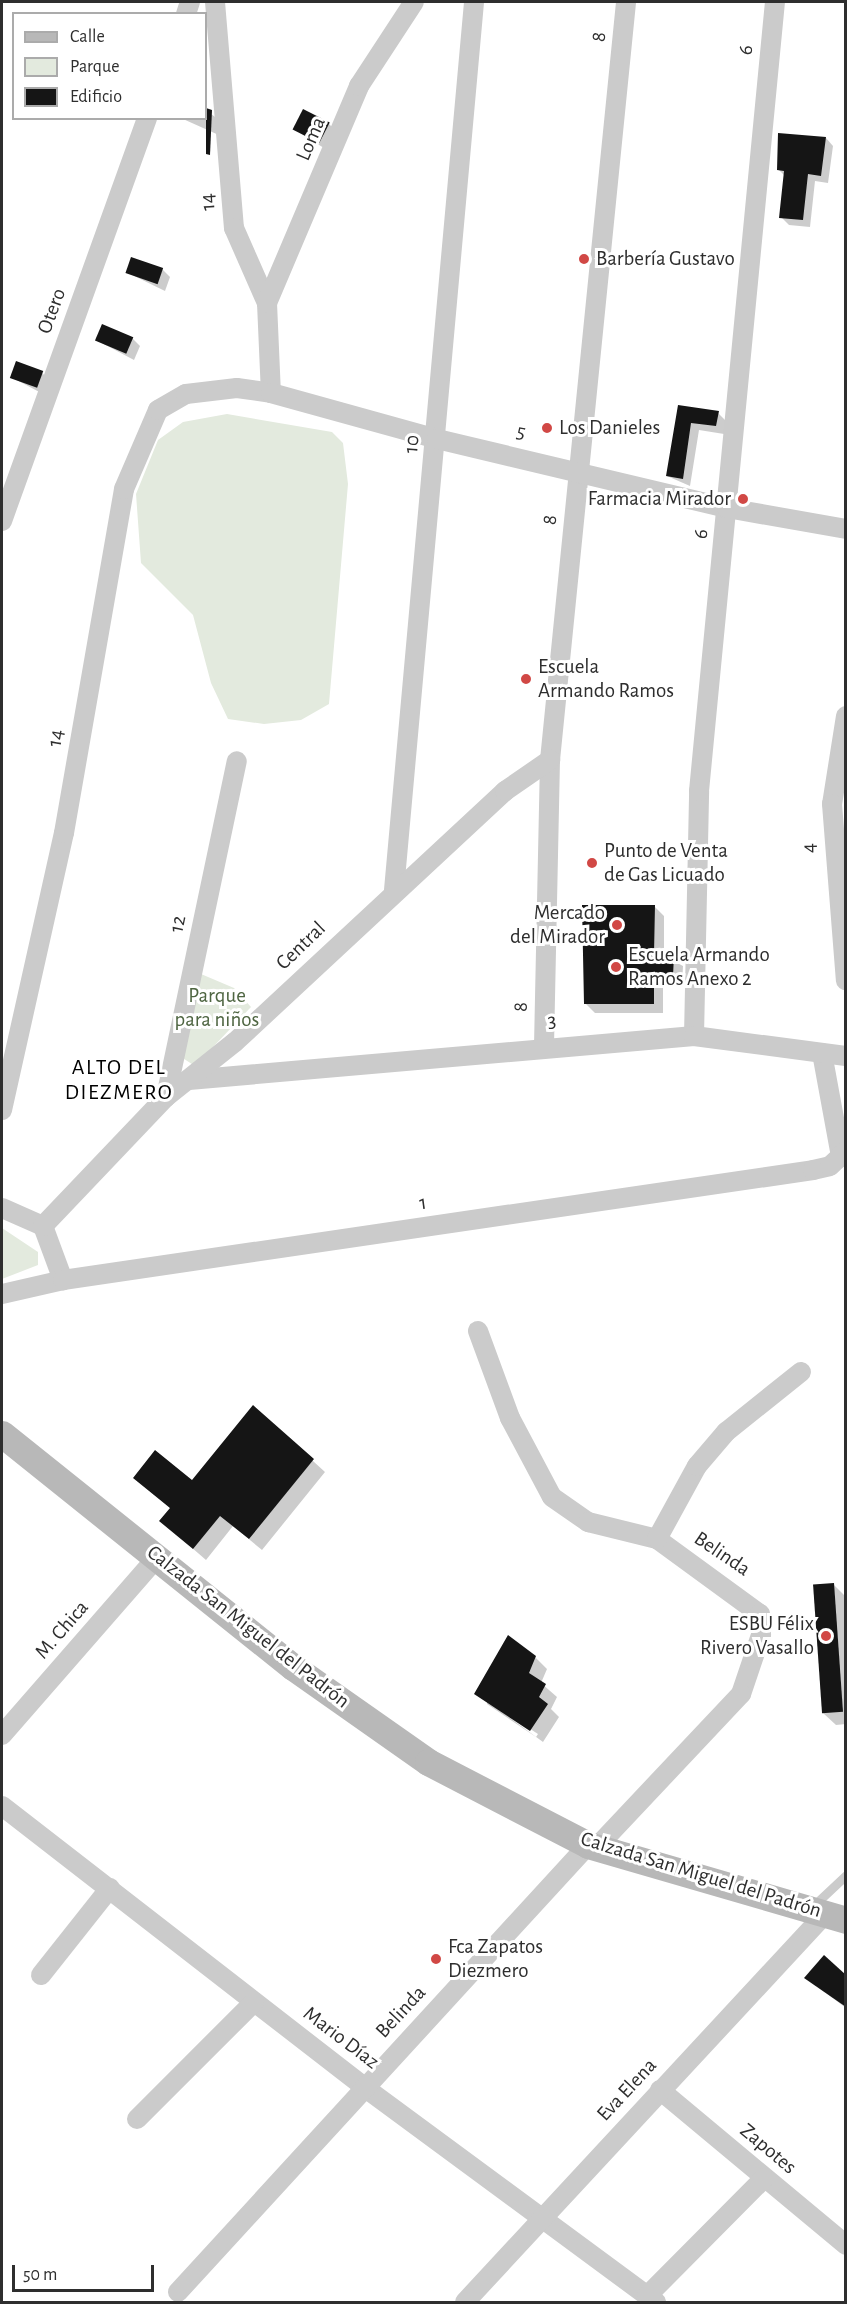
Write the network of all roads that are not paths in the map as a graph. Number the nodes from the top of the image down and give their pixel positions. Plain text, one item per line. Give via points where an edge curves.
1 (215, 2) edge
2 (414, 2) edge
3 (474, 2) edge
4 (626, 2) edge
5 (775, 2) edge
6 (146, 120) edge
7 (267, 303) junction
8 (271, 393) junction
9 (186, 394) joint
10 (437, 440) junction
11 (579, 469) junction
12 (728, 508) junction
13 (2, 521) edge
14 (846, 529) edge
15 (846, 716) edge
16 (550, 760) junction
17 (237, 761) dead end
18 (394, 890) junction
19 (846, 980) edge
20 (694, 1036) junction
21 (544, 1046) junction
22 (822, 1053) junction
23 (846, 1056) edge
24 (189, 1080) junction
25 (166, 1097) junction
26 (2, 1110) edge
27 (843, 1154) edge
28 (2, 1208) edge
29 (43, 1226) junction
30 (63, 1280) junction
31 (2, 1294) edge
32 (478, 1331) dead end
33 (801, 1372) dead end
34 (2, 1434) edge
35 (657, 1539) junction
36 (158, 1556) junction
37 (2, 1736) edge
38 (2, 1806) edge
39 (593, 1846) junction
40 (846, 1875) edge
41 (110, 1888) junction
42 (828, 1914) edge
43 (41, 1975) dead end
44 (254, 2002) junction
45 (364, 2087) junction
46 (660, 2090) junction
47 (137, 2119) dead end
48 (764, 2178) junction
49 (541, 2218) junction
50 (846, 2245) edge
51 (178, 2292) dead end
52 (652, 2300) edge
53 (465, 2302) edge

1 - 7 street, 14 via 234,228
2 - 7 street, Loma via 359,86
3 - 10 street, 10
4 - 11 street, 8
5 - 12 street, 6
6 - 13 street, Otero
7 - 8 street, 14
8 - 9 street, 5 via 237,388
8 - 10 street, 5
9 - 26 street, 14 via 158,410 124,489 64,833
10 - 11 street, 5
10 - 18 street, 10
11 - 12 street, 5
11 - 16 street, 8
12 - 14 street, 5
12 - 20 street, 6 via 699,791
15 - 19 street, 4 via 832,804
16 - 18 street, Central via 505,791
16 - 21 street, 8
17 - 25 street, 12
18 - 24 street, Central
20 - 21 street, 3
20 - 22 street, 3
21 - 24 street, 3
22 - 23 street, 3
22 - 27 street
24 - 25 street, Central
25 - 29 street, Central
27 - 30 street, 1 via 813,1170
28 - 29 street
29 - 30 street
30 - 31 street, 1
32 - 35 street, Belinda via 510,1418 552,1497 588,1522
33 - 35 street via 726,1432 697,1466
34 - 36 main road, Calzada San Miguel del Padrón
35 - 39 street, Belinda via 752,1604 761,1635 741,1694
36 - 37 street, M. Chica
36 - 39 main road, Calzada San Miguel del Padrón via 293,1668 428,1762
38 - 41 street, Mario Díaz
39 - 42 main road, Calzada San Miguel del Padrón
39 - 45 street, Belinda
40 - 42 lane
41 - 43 street
41 - 44 street, Mario Díaz
42 - 46 street, Eva Elena
44 - 45 street, Mario Díaz
44 - 47 street
45 - 49 street, Mario Díaz
45 - 51 street, Belinda
46 - 48 street, Zapotes
46 - 49 street, Eva Elena
48 - 50 street, Zapotes
48 - 52 street
49 - 52 street, Mario Díaz
49 - 53 street, Eva Elena

